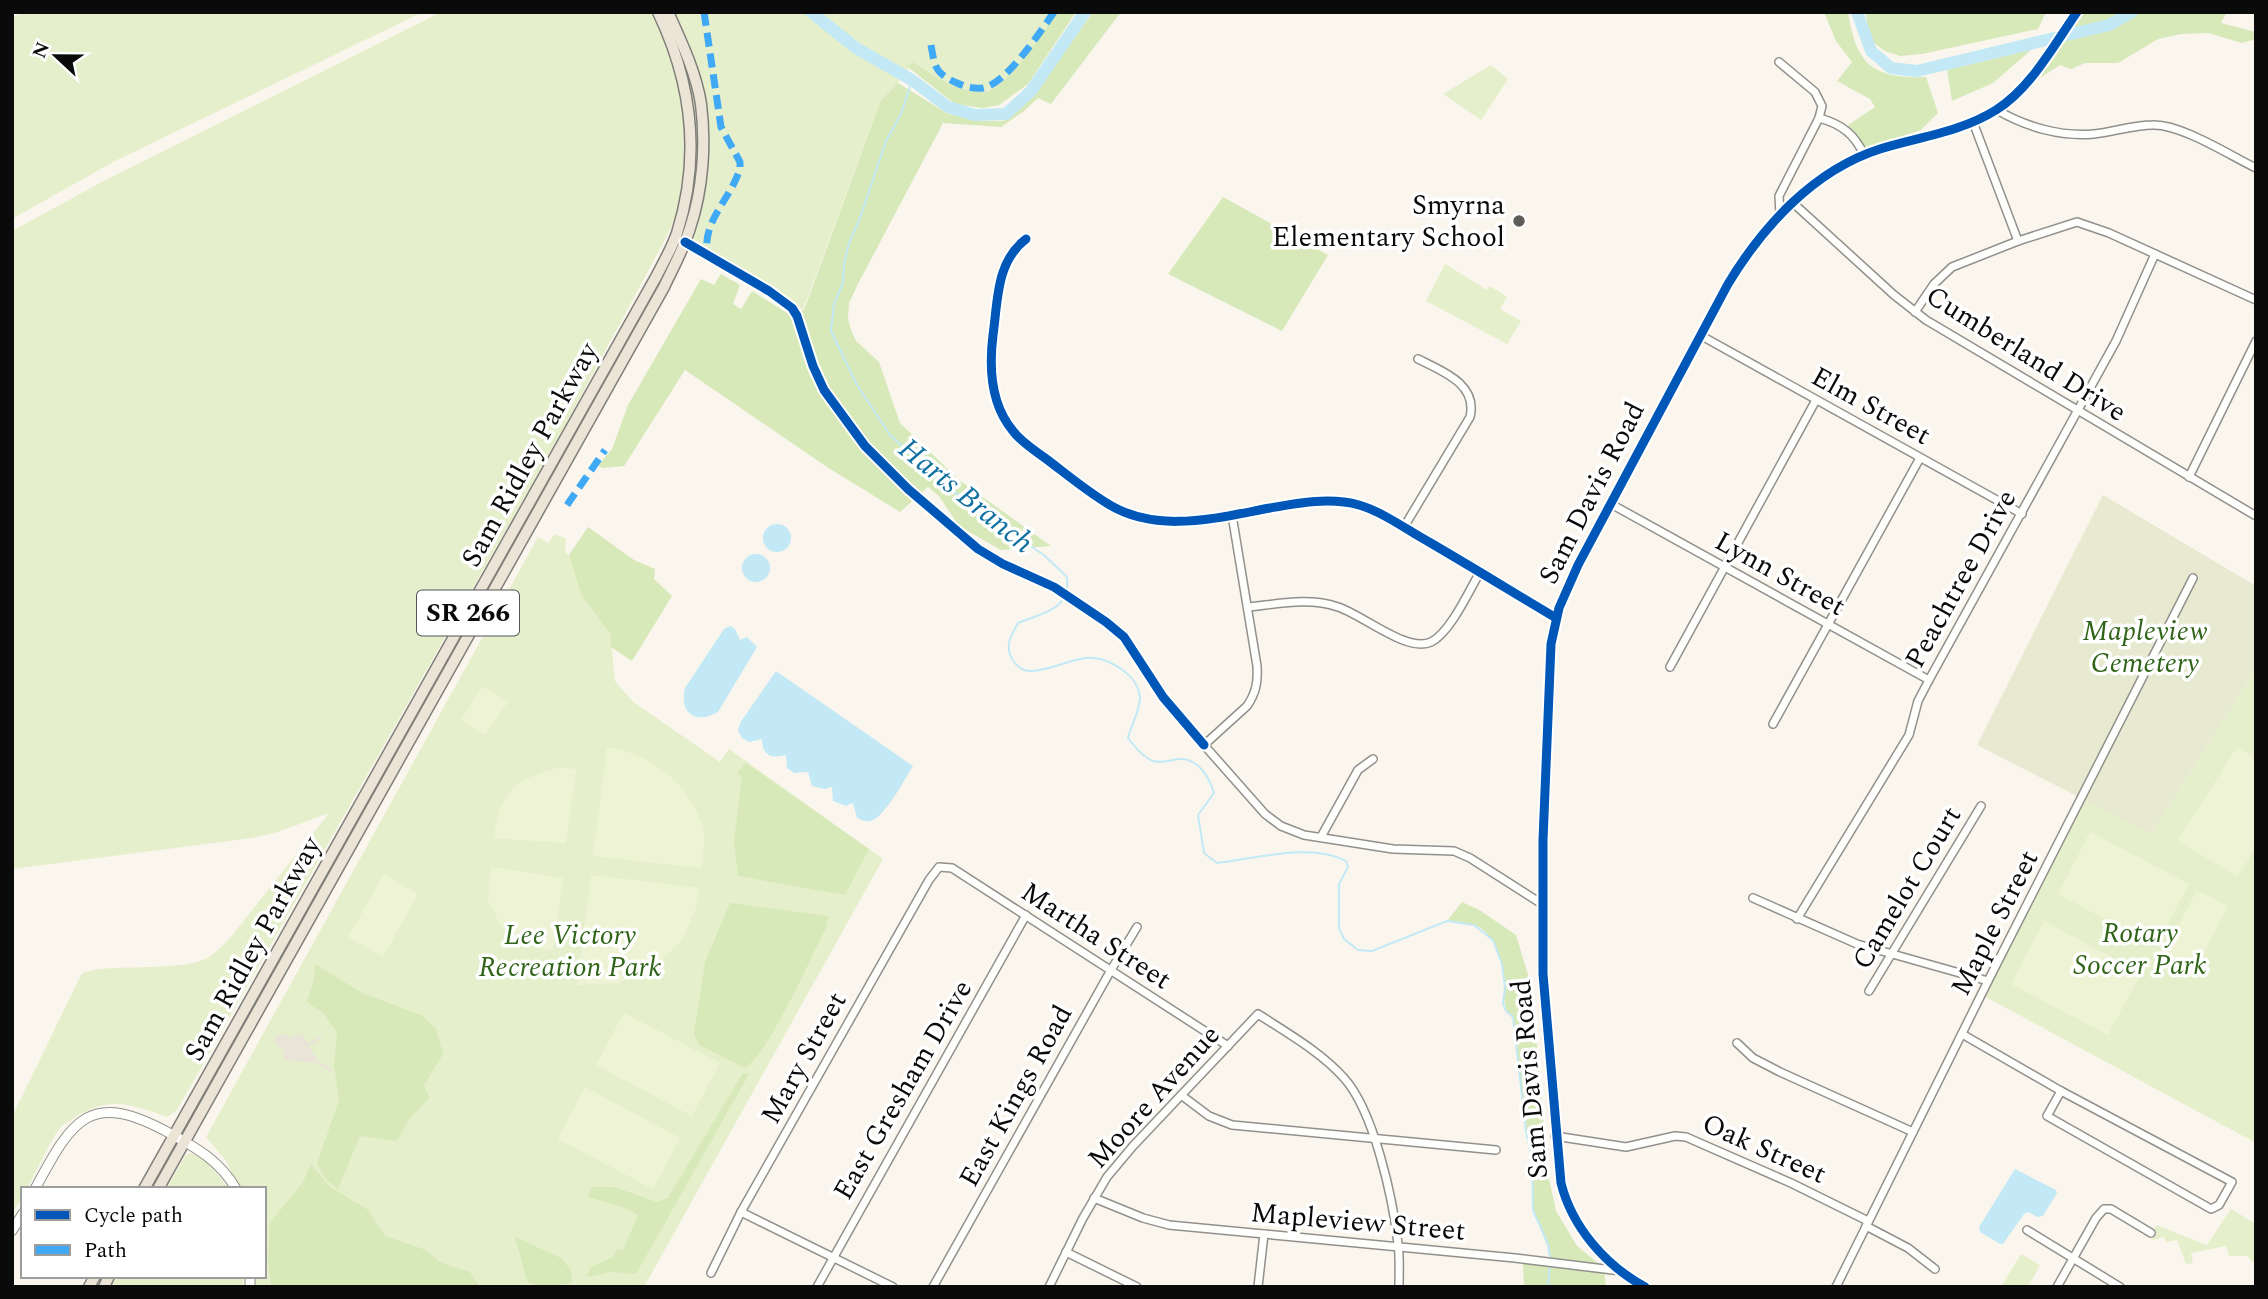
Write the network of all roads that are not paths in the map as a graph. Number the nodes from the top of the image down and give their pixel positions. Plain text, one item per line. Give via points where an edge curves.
1 (658, 12) edge
2 (668, 12) edge
3 (2077, 12) edge
4 (1779, 62) dead end
5 (1997, 110) junction
6 (1819, 118) junction
7 (1973, 122) junction
8 (1864, 155) junction
9 (2256, 167) edge
10 (1792, 202) junction
11 (1780, 214) junction
12 (1026, 239) dead end
13 (2018, 241) junction
14 (2155, 254) junction
15 (2256, 300) edge
16 (1915, 312) junction
17 (1700, 335) junction
18 (2256, 341) edge
19 (1418, 359) dead end
20 (1816, 400) junction
21 (2078, 412) junction
22 (1920, 457) junction
23 (2189, 477) junction
24 (1611, 504) junction
25 (2022, 514) junction
26 (1232, 515) junction
27 (2256, 516) edge
28 (1404, 527) junction
29 (1725, 568) junction
30 (1480, 572) junction
31 (2193, 578) dead end
32 (1248, 607) junction
33 (1556, 618) junction
34 (1827, 625) junction
35 (1670, 667) dead end
36 (1929, 680) junction
37 (1773, 723) dead end
38 (1373, 758) dead end
39 (1981, 806) dead end
40 (1321, 838) junction
41 (939, 867) joint
42 (1753, 898) dead end
43 (1542, 904) junction
44 (1026, 915) junction
45 (1797, 919) junction
46 (1137, 927) dead end
47 (1891, 955) junction
48 (1111, 970) junction
49 (1988, 981) junction
50 (1869, 991) dead end
51 (1962, 1034) junction
52 (1737, 1042) dead end
53 (1228, 1046) junction
54 (2061, 1091) junction
55 (1181, 1095) junction
56 (1913, 1132) junction
57 (174, 1135) junction
58 (1555, 1136) junction
59 (1374, 1138) junction
60 (185, 1141) junction
61 (1496, 1150) dead end
62 (36, 1187) edge
63 (145, 1187) edge
64 (159, 1187) edge
65 (234, 1187) edge
66 (1094, 1198) junction
67 (741, 1212) junction
68 (1867, 1224) junction
69 (2027, 1230) dead end
70 (2151, 1233) dead end
71 (1264, 1234) junction
72 (1399, 1247) junction
73 (1066, 1252) junction
74 (832, 1257) junction
75 (2074, 1257) junction
76 (1935, 1269) dead end
77 (1622, 1271) junction
78 (711, 1273) dead end
79 (1642, 1286) edge
80 (817, 1287) edge
81 (893, 1287) edge
82 (933, 1287) edge
83 (1049, 1287) edge
84 (1137, 1287) edge
85 (1258, 1287) edge
86 (1399, 1287) edge
87 (1836, 1287) edge
88 (2057, 1287) edge
89 (2120, 1287) edge

1 - 57 main road, Sam Ridley Parkway / SR 266 via 690,114 692,153 675,237
2 - 60 main road, Sam Ridley Parkway / SR 266 via 701,102 703,152 684,244 658,299
3 - 5 street, Sam Davis Road via 2024,86
4 - 6 street via 1815,92 1822,106
5 - 7 street, Sam Davis Road
5 - 9 street via 2025,124 2071,134 2173,127
6 - 8 street via 1858,140
6 - 11 street via 1779,196
7 - 8 street, Sam Davis Road
7 - 13 street
8 - 10 street, Sam Davis Road
10 - 11 street, Sam Davis Road
10 - 16 street, Cumberland Drive
11 - 17 street, Sam Davis Road via 1741,263
12 - 26 street via 1005,263 992,345 996,398 1012,430 1105,503 1126,512 1171,522
13 - 14 street via 2077,222
13 - 16 street via 1945,272
14 - 15 street
14 - 21 street, Peachtree Drive
16 - 21 street, Cumberland Drive
17 - 20 street, Elm Street
17 - 24 street, Sam Davis Road
18 - 23 street
19 - 28 street via 1463,386 1472,409
20 - 22 street, Elm Street
20 - 29 street
21 - 23 street, Cumberland Drive
21 - 25 street, Peachtree Drive
22 - 25 street, Elm Street
22 - 34 street
23 - 27 street, Cumberland Drive
24 - 29 street, Lynn Street
24 - 33 street, Sam Davis Road
25 - 36 street, Peachtree Drive
26 - 28 street via 1297,503 1340,502 1363,506
26 - 32 street
28 - 30 street
29 - 34 street, Lynn Street
29 - 35 street
30 - 32 street via 1448,626 1425,644 1410,643 1347,610 1320,602
30 - 33 street
31 - 49 street, Maple Street
32 - 40 street via 1256,690 1240,714 1204,745 1272,820
33 - 43 street, Sam Davis Road via 1549,662
34 - 36 street, Lynn Street
34 - 37 street
36 - 45 street, Peachtree Drive via 1909,735
38 - 40 street via 1358,770
39 - 47 street, Camelot Court
40 - 43 street via 1404,850 1454,851
41 - 44 street, Martha Street via 952,868
41 - 67 street, Mary Street
42 - 45 street
43 - 58 street, Sam Davis Road
44 - 48 street, Martha Street
44 - 74 street, East Gresham Drive
45 - 47 street
46 - 48 street, East Kings Road
47 - 49 street
47 - 50 street, Camelot Court
48 - 53 street, Martha Street
48 - 82 street, East Kings Road
49 - 51 street, Maple Street
51 - 54 street
51 - 56 street, Maple Street
52 - 56 street via 1753,1058
53 - 55 street, Moore Avenue
53 - 59 street, Moore Avenue via 1258,1014 1346,1080
54 - 54 street via 2232,1182 2219,1205 2211,1209 2047,1116
55 - 59 street via 1209,1116 1232,1125
55 - 66 street, Moore Avenue via 1125,1155
56 - 68 street, Maple Street
57 - 60 street
57 - 62 street via 131,1114 89,1117 67,1133
57 - 63 main road, Sam Ridley Parkway / SR 266
58 - 68 street, Oak Street via 1626,1147 1686,1137 1791,1183
58 - 77 street, Sam Davis Road via 1569,1208 1586,1236
59 - 61 street
59 - 72 street
60 - 64 main road, Sam Ridley Parkway / SR 266
60 - 65 street via 215,1162
66 - 71 street, Mapleview Street via 1169,1225
66 - 73 street, Moore Avenue
67 - 74 street
67 - 78 street, Mary Street
68 - 76 street, Oak Street
68 - 87 street, Maple Street
69 - 75 street
70 - 75 street via 2104,1209
71 - 72 street, Mapleview Street
71 - 85 street
72 - 77 street, Mapleview Street
72 - 86 street
73 - 83 street, Moore Avenue
73 - 84 street
74 - 80 street, East Gresham Drive
74 - 81 street
75 - 88 street
75 - 89 street
77 - 79 street, Sam Davis Road

